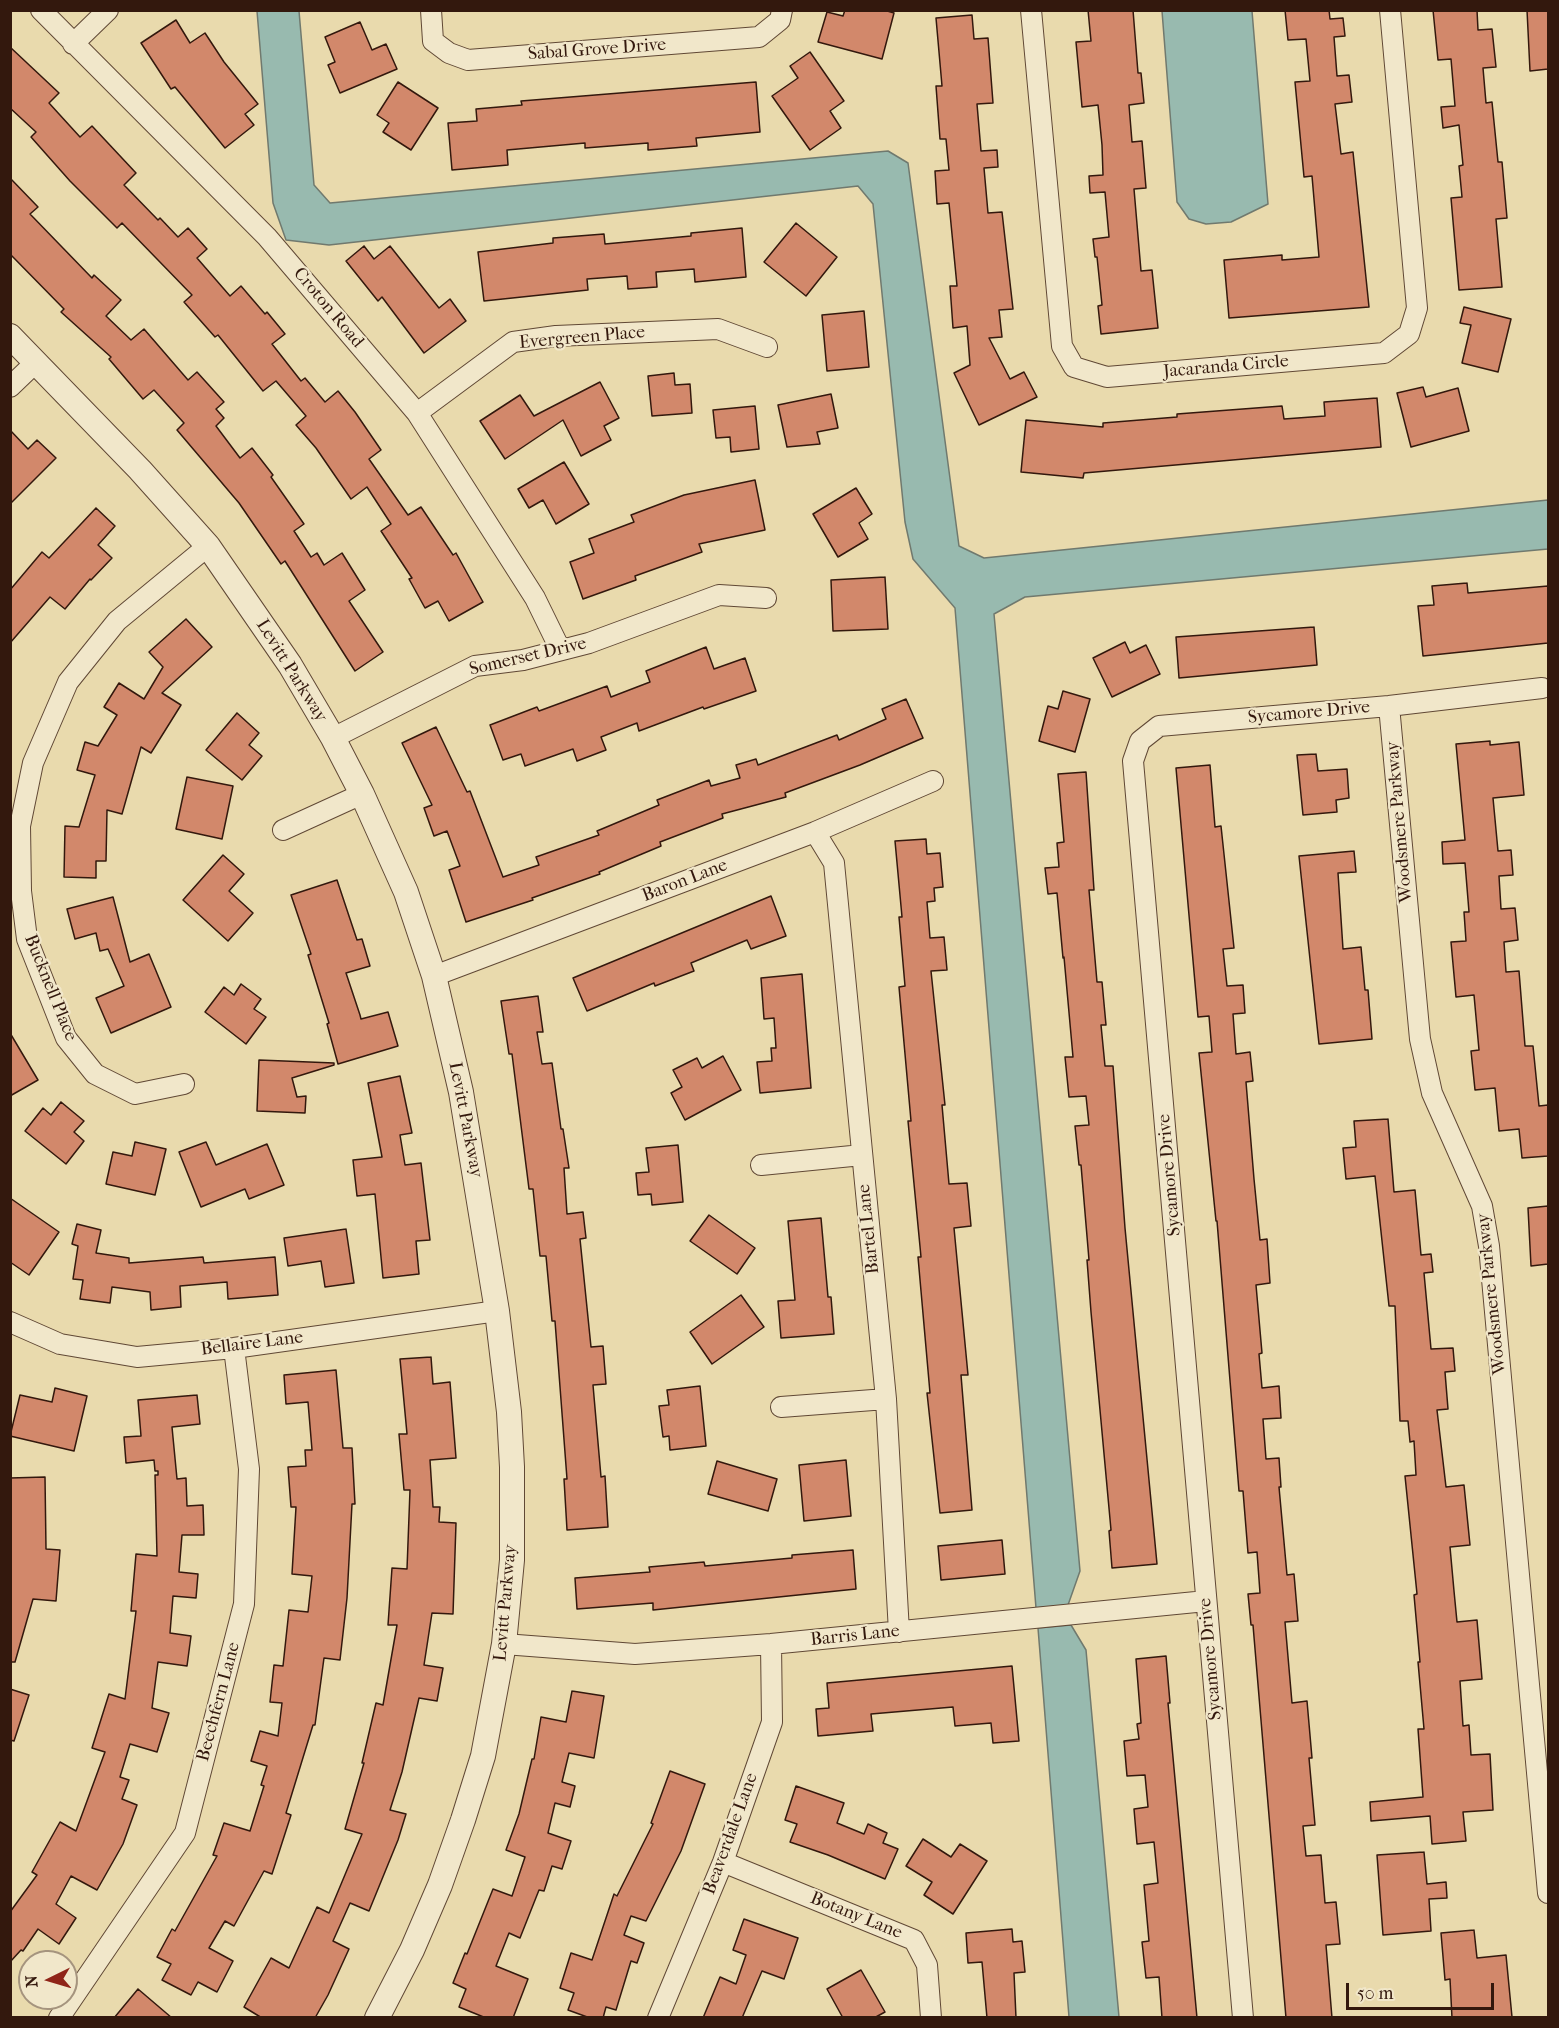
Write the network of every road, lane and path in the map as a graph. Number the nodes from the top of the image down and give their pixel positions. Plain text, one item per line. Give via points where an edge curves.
1 (41, 10) edge
2 (108, 10) edge
3 (431, 10) edge
4 (782, 10) edge
5 (1032, 10) edge
6 (1390, 10) edge
7 (73, 44) junction
8 (10, 336) edge
9 (767, 347) dead end
10 (35, 363) junction
11 (10, 387) edge
12 (417, 413) junction
13 (208, 546) junction
14 (766, 598) dead end
15 (560, 650) junction
16 (1542, 688) dead end
17 (1389, 706) junction
18 (333, 738) junction
19 (933, 781) dead end
20 (362, 794) junction
21 (283, 830) dead end
22 (815, 832) junction
23 (434, 976) junction
24 (184, 1084) dead end
25 (862, 1155) junction
26 (761, 1165) dead end
27 (497, 1311) junction
28 (10, 1323) edge
29 (234, 1348) junction
30 (886, 1399) junction
31 (781, 1407) dead end
32 (1206, 1601) junction
33 (899, 1632) junction
34 (504, 1644) junction
35 (771, 1644) junction
36 (723, 1862) junction
37 (1548, 1893) edge
38 (59, 2018) edge
39 (377, 2018) edge
40 (658, 2018) edge
41 (931, 2018) edge
42 (1243, 2018) edge

1 - 7 street, Croton Road
2 - 7 street
3 - 4 street, Sabal Grove Drive via 433,40 449,53 468,60 759,37 780,20
5 - 6 street, Jacaranda Circle via 1062,346 1074,367 1107,377 1384,353 1409,334 1417,308
7 - 12 street, Croton Road via 267,237
8 - 10 street, Levitt Parkway
9 - 12 street, Evergreen Place via 718,329 556,336 513,342
10 - 11 street
10 - 13 street, Levitt Parkway
12 - 15 street, Croton Road via 535,598
13 - 18 street, Levitt Parkway via 290,665
13 - 24 street, Bucknell Place via 117,621 68,682 33,763 20,826 21,891 27,939 66,1038 95,1074 135,1094
14 - 15 street, Somerset Drive via 719,595
15 - 18 street, Somerset Drive via 475,666
16 - 17 street, Sycamore Drive
17 - 32 street, Sycamore Drive via 1159,726 1140,741 1133,761
17 - 37 street, Woodsmere Parkway via 1420,1039 1432,1093 1482,1206 1490,1246
18 - 20 street, Levitt Parkway
19 - 22 street, Baron Lane
20 - 21 street
20 - 23 street, Levitt Parkway via 406,892
22 - 23 street, Baron Lane
22 - 25 street, Bartel Lane via 834,863
23 - 27 street, Levitt Parkway via 461,1092
25 - 26 street
25 - 30 street, Bartel Lane
27 - 29 street, Bellaire Lane
27 - 34 street, Levitt Parkway via 512,1467 512,1560
28 - 29 street, Bellaire Lane via 60,1344 136,1357
29 - 38 street, Beechfern Lane via 249,1469 244,1604 185,1833
30 - 31 street
30 - 33 street, Bartel Lane
32 - 33 street, Barris Lane
32 - 42 street, Sycamore Drive
33 - 35 street, Barris Lane
34 - 35 street, Barris Lane via 635,1654
34 - 39 street, Levitt Parkway via 483,1756 463,1820 412,1950
35 - 36 street, Beaverdale Lane via 772,1722
36 - 40 street, Beaverdale Lane
36 - 41 street, Botany Lane via 914,1940 927,1965

